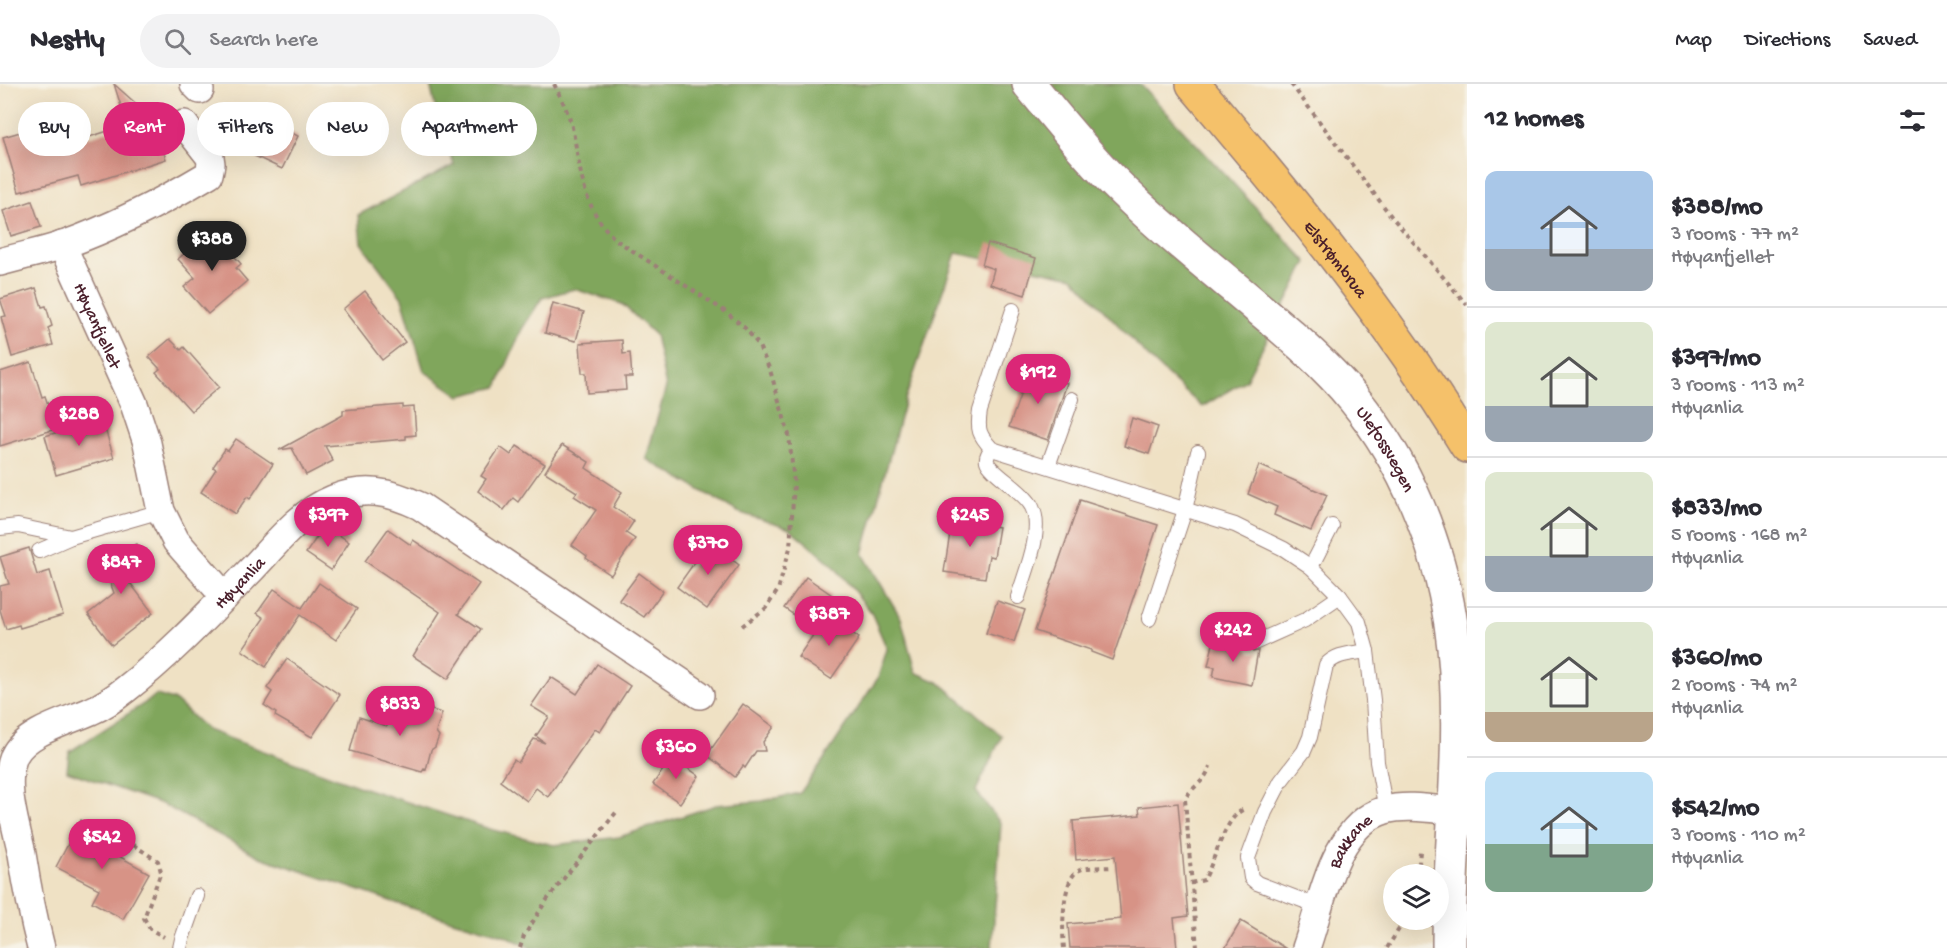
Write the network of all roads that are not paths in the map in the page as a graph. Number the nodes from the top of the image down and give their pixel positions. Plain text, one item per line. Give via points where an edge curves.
1 (1029, 84) edge
2 (1193, 84) edge
3 (185, 126) edge
4 (62, 245) junction
5 (0, 262) edge
6 (1013, 310) dead end
7 (1072, 399) dead end
8 (1467, 446) edge
9 (992, 449) junction
10 (1198, 452) dead end
11 (1048, 466) junction
12 (1185, 510) junction
13 (161, 512) junction
14 (1332, 526) dead end
15 (0, 528) edge
16 (71, 537) junction
17 (39, 551) dead end
18 (1311, 567) junction
19 (1340, 596) junction
20 (225, 597) junction
21 (1018, 597) dead end
22 (1149, 619) dead end
23 (1254, 643) dead end
24 (1367, 651) junction
25 (700, 695) dead end
26 (7, 753) edge
27 (1386, 810) junction
28 (1454, 811) junction
29 (197, 896) dead end
30 (1320, 907) junction
31 (41, 948) edge
32 (180, 948) edge
33 (1306, 948) edge
34 (1449, 948) edge

1 - 28 street, Ulefossvegen via 1112,180 1325,368 1354,400 1405,478 1424,519 1440,569 1451,624 1456,673
2 - 8 main road, Elstrømbrua via 1323,241 1430,385
3 - 4 street via 210,157 209,174 155,205
4 - 5 street
4 - 13 street, Høyanfjellet via 134,404 147,442
6 - 9 lane via 980,411 978,426
7 - 11 lane
9 - 11 lane
9 - 21 lane via 987,460 990,466 1018,489 1032,507 1036,521
10 - 12 lane
11 - 12 lane
12 - 18 lane via 1235,525
12 - 22 lane
13 - 16 lane
13 - 20 street, Høyanfjellet via 176,541
14 - 18 lane
15 - 16 lane via 35,528
16 - 17 lane
18 - 19 lane
19 - 23 lane via 1305,620
19 - 24 lane via 1359,622
20 - 25 street, Høyanlia via 315,508 349,493 386,492 420,506
20 - 26 street, Høyanlia via 124,691
24 - 27 lane via 1377,762
24 - 30 lane via 1341,655 1326,665 1310,738 1281,781 1248,858 1251,878 1257,883
26 - 31 street, Høyanlia via 11,794
27 - 28 street, Bakkane via 1401,807
27 - 30 street, Bakkane via 1372,815 1345,841
28 - 34 street, Ulefossvegen
29 - 32 lane
30 - 33 street, Bakkane

